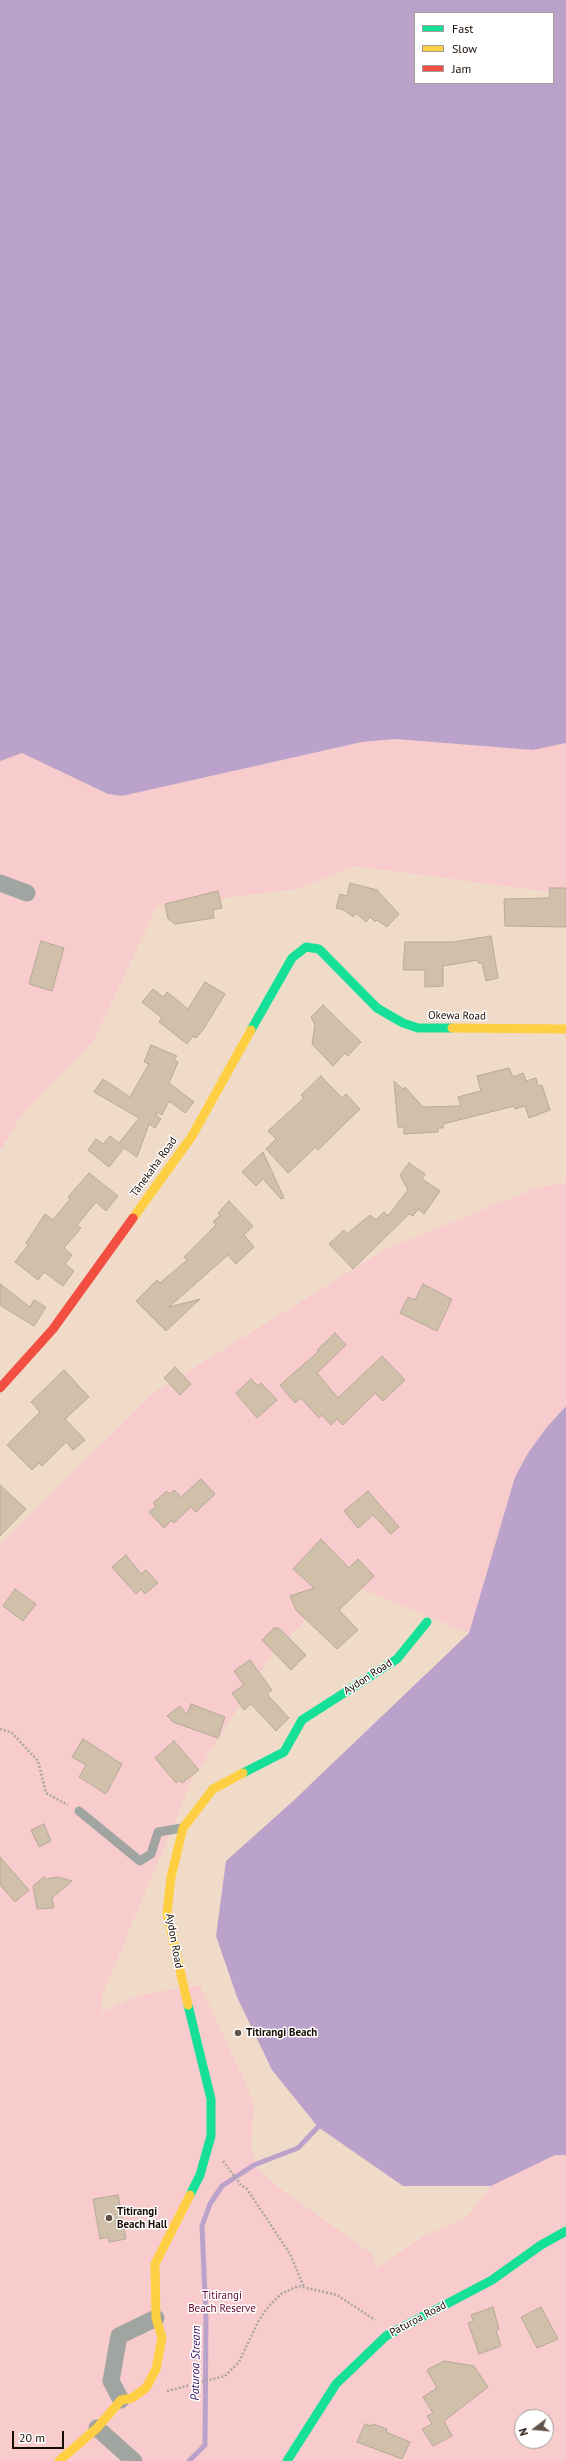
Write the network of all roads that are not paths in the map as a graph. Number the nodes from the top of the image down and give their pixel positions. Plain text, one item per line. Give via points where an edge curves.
1 (0, 883) edge
2 (27, 893) dead end
3 (306, 947) joint
4 (566, 1029) edge
5 (0, 1388) edge
6 (427, 1622) dead end
7 (79, 1811) road end
8 (184, 1828) junction
9 (566, 2231) edge
10 (156, 2318) junction
11 (121, 2400) junction
12 (97, 2428) junction
13 (59, 2461) edge
14 (134, 2461) edge
15 (287, 2461) edge

1 - 2 street
3 - 4 street, Okewa Road via 319,949 377,1008 403,1023 418,1028
3 - 5 street, Tānekaha Road via 292,958 192,1136 53,1329
6 - 8 street, Aydon Road via 397,1659 302,1720 284,1752 214,1789
7 - 8 lane via 140,1861 151,1854 158,1832
8 - 10 street, Aydon Road via 171,1877 167,1913 211,2099 211,2136 200,2175 155,2264
9 - 15 street, Paturoa Road via 541,2245 492,2280 421,2315 386,2336 336,2384
10 - 11 street, Aydon Road via 162,2338 156,2369 146,2388 132,2398
10 - 11 street via 119,2336 111,2381
11 - 12 street, Aydon Road
12 - 13 street, Aydon Road
12 - 14 street

